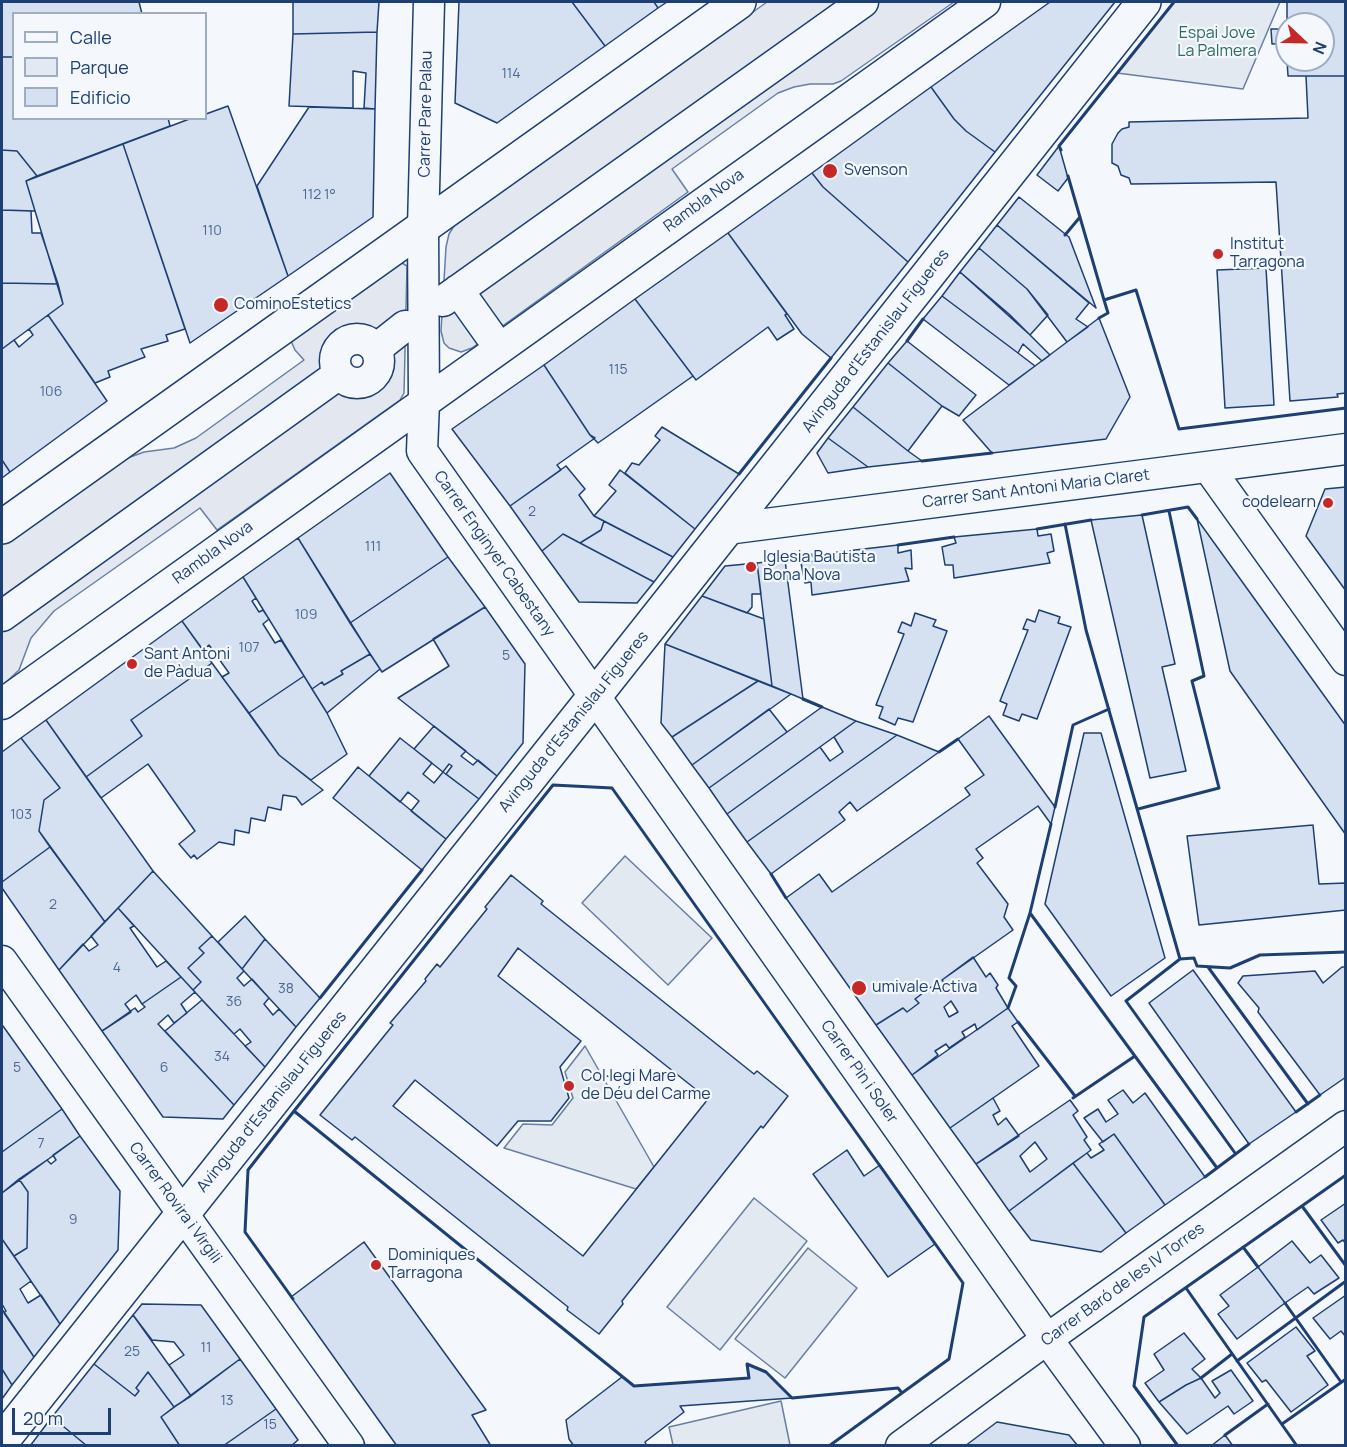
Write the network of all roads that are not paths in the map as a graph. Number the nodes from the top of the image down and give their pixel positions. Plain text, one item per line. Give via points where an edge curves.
1 (429, 2) edge
2 (739, 2) edge
3 (863, 2) edge
4 (984, 2) edge
5 (1144, 2) edge
6 (423, 227) junction
7 (405, 326) dead end
8 (490, 335) dead end
9 (424, 402) junction
10 (1346, 449) edge
11 (1208, 466) junction
12 (2, 527) edge
13 (727, 529) junction
14 (2, 616) edge
15 (1346, 660) edge
16 (594, 697) junction
17 (2, 704) edge
18 (2, 961) edge
19 (1346, 1126) edge
20 (183, 1214) junction
21 (1047, 1338) junction
22 (2, 1440) edge
23 (348, 1446) edge
24 (901, 1446) edge
25 (1125, 1446) edge

1 - 6 street, Carrer Pare Palau
2 - 6 main road
3 - 8 street via 451,295
4 - 9 street, Rambla Nova
5 - 13 main road, Avinguda d'Estanislau Figueres
6 - 9 street
6 - 12 main road
7 - 14 street via 376,349 380,362 370,380 350,383 339,374
9 - 16 street, Carrer Enginyer Cabestany via 422,451
9 - 17 street, Rambla Nova
10 - 11 street, Carrer Sant Antoni Maria Claret
11 - 13 street, Carrer Sant Antoni Maria Claret
11 - 15 street
13 - 16 main road, Avinguda d'Estanislau Figueres
16 - 20 main road, Avinguda d'Estanislau Figueres
16 - 21 street, Carrer Pin i Soler
18 - 20 street, Carrer Rovira i Virgili
19 - 21 street, Carrer Baró de les IV Torres
20 - 22 main road, Avinguda d'Estanislau Figueres
20 - 23 street, Carrer Rovira i Virgili
21 - 24 street, Carrer Baró de les IV Torres
21 - 25 street, Carrer Pin i Soler

